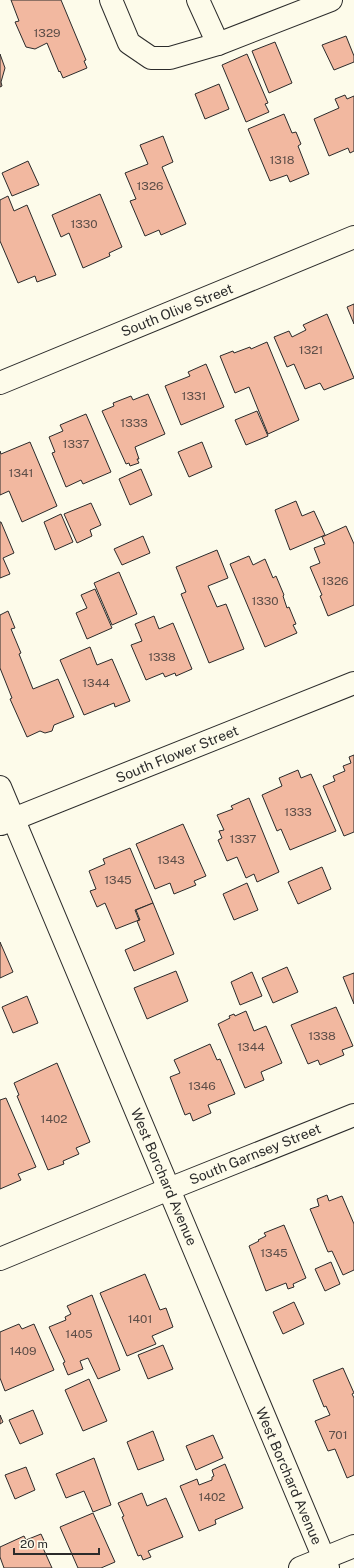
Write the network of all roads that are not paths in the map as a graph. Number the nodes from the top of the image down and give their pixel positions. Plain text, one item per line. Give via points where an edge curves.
1 (111, 0) edge
2 (198, 0) edge
3 (331, 0) edge
4 (218, 44) junction
5 (354, 237) edge
6 (0, 383) edge
7 (354, 683) edge
8 (0, 787) edge
9 (7, 822) edge
10 (354, 1115) edge
11 (169, 1189) junction
12 (0, 1259) edge
13 (354, 1546) edge
14 (326, 1563) edge
15 (300, 1568) edge

1 - 4 street via 129,43 151,58 170,58
2 - 4 street
3 - 4 street
5 - 6 street, South Olive Street
7 - 9 street, South Flower Street
8 - 9 street, West Borchard Avenue
9 - 11 street, West Borchard Avenue
10 - 11 street, South Garnsey Street
11 - 12 street, South Garnsey Street
11 - 14 street, West Borchard Avenue
13 - 14 street
14 - 15 street

